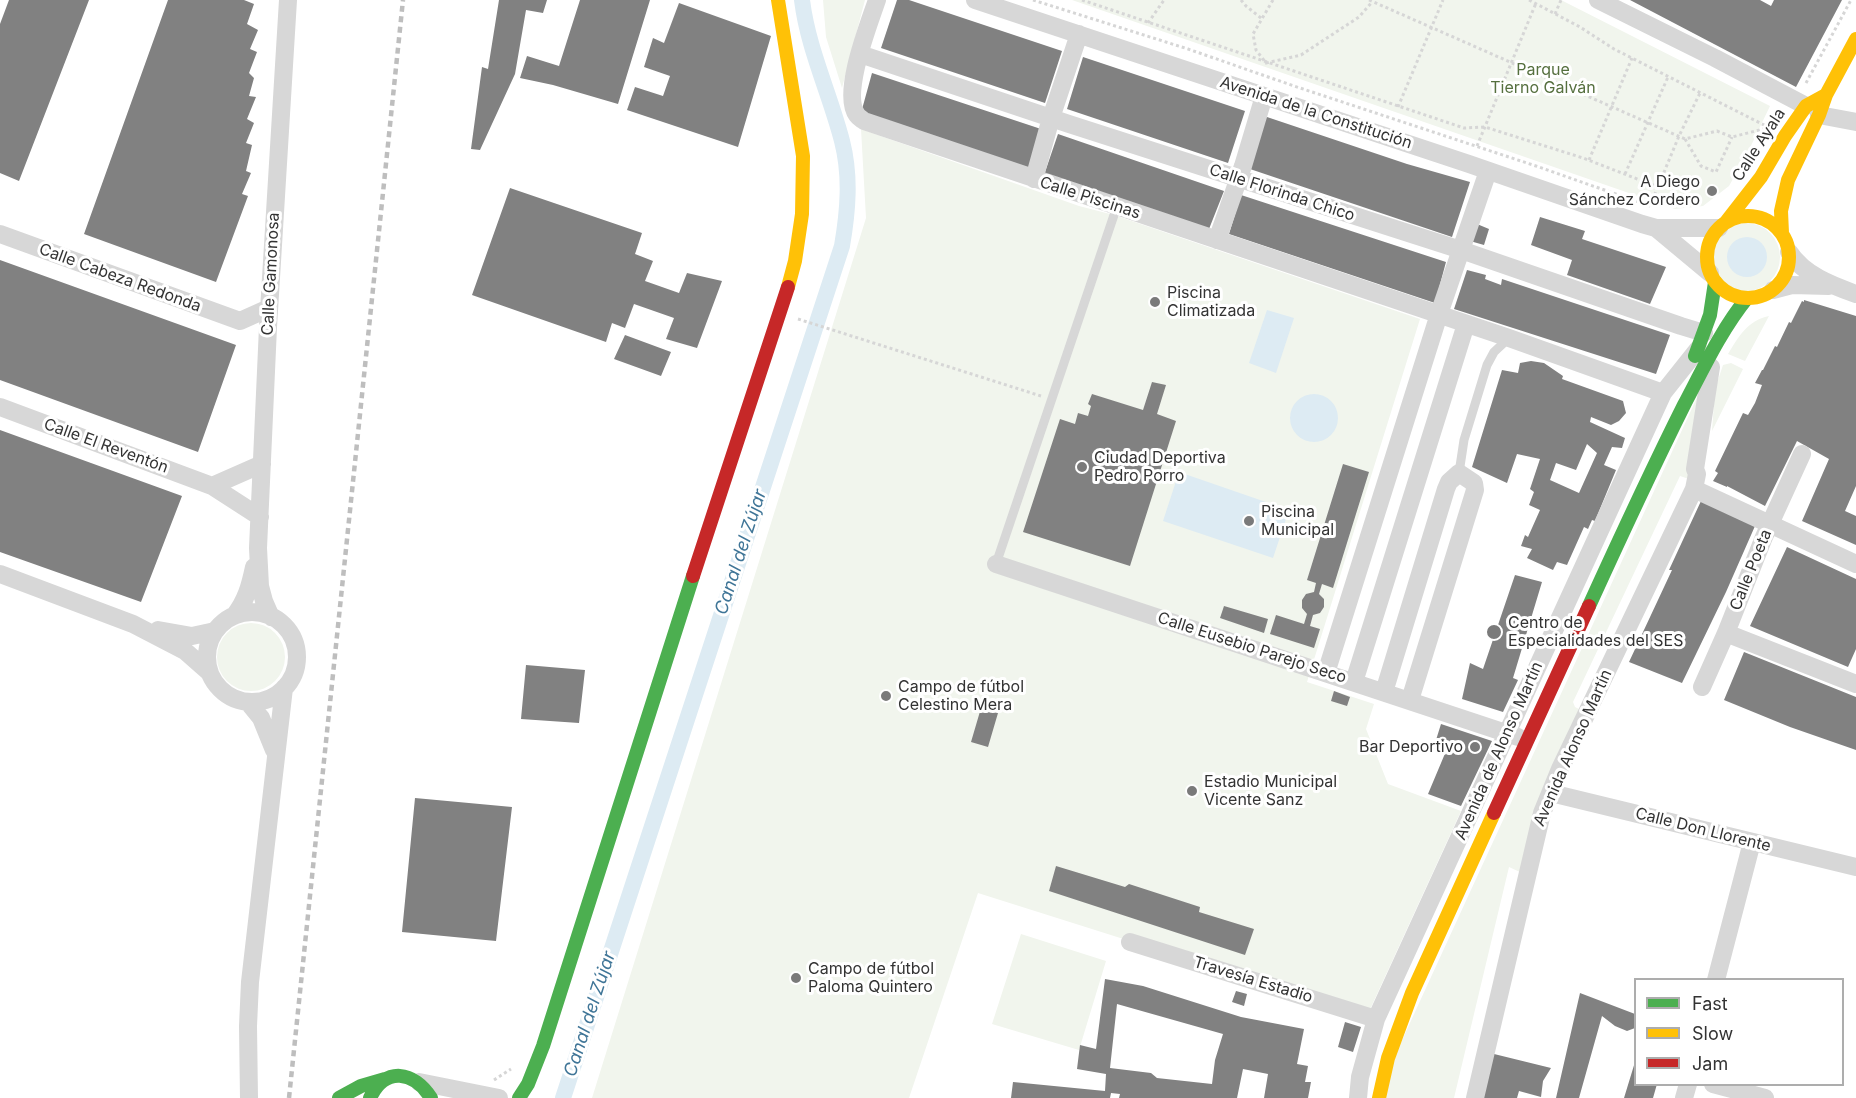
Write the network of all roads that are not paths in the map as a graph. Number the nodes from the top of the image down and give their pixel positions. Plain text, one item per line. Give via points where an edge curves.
1 (288, 0) edge
2 (778, 0) edge
3 (877, 0) edge
4 (975, 0) edge
5 (1598, 0) edge
6 (1078, 34) junction
7 (1856, 39) edge
8 (860, 54) junction
9 (1264, 96) junction
10 (1807, 107) junction
11 (1051, 118) junction
12 (1856, 122) edge
13 (1488, 171) junction
14 (1239, 178) junction
15 (1034, 179) junction
16 (1114, 215) dead end
17 (1722, 225) junction
18 (1649, 226) junction
19 (1782, 232) junction
20 (0, 234) edge
21 (1217, 240) junction
22 (1461, 250) junction
23 (1789, 252) junction
24 (1713, 278) junction
25 (1834, 286) junction
26 (1773, 290) junction
27 (1856, 294) edge
28 (1742, 304) junction
29 (269, 308) junction
30 (1439, 315) junction
31 (240, 321) junction
32 (1466, 324) junction
33 (1509, 338) junction
34 (267, 340) junction
35 (1704, 346) junction
36 (1663, 393) junction
37 (0, 407) edge
38 (1802, 454) dead end
39 (262, 464) junction
40 (1459, 473) junction
41 (212, 486) junction
42 (1694, 489) junction
43 (260, 517) junction
44 (1770, 524) junction
45 (258, 548) junction
46 (996, 564) joint
47 (1856, 564) edge
48 (0, 573) edge
49 (234, 616) junction
50 (271, 617) junction
51 (133, 624) junction
52 (215, 631) junction
53 (1726, 633) junction
54 (210, 673) junction
55 (1326, 673) junction
56 (1354, 682) junction
57 (1856, 684) edge
58 (1702, 687) dead end
59 (284, 688) junction
60 (1384, 692) junction
61 (1410, 700) junction
62 (248, 702) junction
63 (1508, 733) junction
64 (1527, 740) junction
65 (276, 754) junction
66 (1551, 793) junction
67 (1752, 842) junction
68 (1856, 867) edge
69 (1130, 942) dead end
70 (1717, 978) edge
71 (1376, 1019) junction
72 (540, 1054) junction
73 (385, 1079) junction
74 (419, 1082) junction
75 (1720, 1086) edge
76 (528, 1093) edge
77 (497, 1097) edge
78 (249, 1098) edge
79 (339, 1098) edge
80 (370, 1098) edge
81 (431, 1098) edge
82 (1358, 1098) edge
83 (1379, 1098) edge
84 (1475, 1098) edge
85 (1765, 1098) edge

1 - 29 street, Calle Gamonosa
2 - 72 main road via 803,156 802,214 795,261
3 - 8 street, Calle Piscinas
4 - 6 street, Avenida de la Constitución
5 - 10 street
6 - 9 street, Avenida de la Constitución
6 - 11 street
7 - 10 main road, Calle Ayala via 1826,95
8 - 11 street, Calle Florinda Chico
8 - 15 street, Calle Piscinas via 852,79 852,99 856,114 864,121
9 - 13 street, Avenida de la Constitución
9 - 14 street
10 - 12 street
10 - 17 main road, Calle Ayala via 1761,177
10 - 19 main road via 1781,211
11 - 14 street, Calle Florinda Chico
11 - 15 street
13 - 18 street, Avenida de la Constitución
13 - 22 street
14 - 21 street
14 - 22 street, Calle Florinda Chico
15 - 21 street, Calle Piscinas
16 - 46 lane
17 - 18 street
17 - 19 main road via 1737,216 1750,215 1768,220
17 - 24 main road via 1707,249
18 - 24 street
19 - 23 main road
20 - 31 street, Calle Cabeza Redonda
21 - 30 street, Calle Piscinas
22 - 30 street
22 - 35 street, Calle Florinda Chico via 1680,327
23 - 25 street via 1803,268
23 - 26 main road via 1789,266
24 - 28 main road
24 - 35 main road, Avenida de Alonso Martín
25 - 26 street via 1792,285
25 - 27 street
26 - 28 main road
28 - 35 main road, Avenida de Alonso Martín
28 - 42 street, Avenida Alonso Martín via 1711,367
29 - 31 street
29 - 34 street, Calle Gamonosa
30 - 32 street, Calle Piscinas
30 - 55 street
31 - 34 street, Calle Cabeza Redonda
32 - 33 street, Calle Piscinas
32 - 56 street
33 - 36 street, Calle Piscinas
33 - 40 lane via 1487,365 1464,440
34 - 39 street, Calle Gamonosa
35 - 36 street, Avenida de Alonso Martín
35 - 64 main road, Avenida de Alonso Martín
36 - 63 street, Avenida de Alonso Martín
37 - 41 street, Calle El Reventón
38 - 44 street, Calle Poeta
39 - 41 street
39 - 43 street, Calle Gamonosa
40 - 60 street via 1446,489
40 - 61 street via 1474,483 1475,489
41 - 43 street, Calle El Reventón
42 - 44 street
42 - 66 street, Avenida Alonso Martín
43 - 45 street, Calle Gamonosa
44 - 47 street
44 - 53 street, Calle Poeta
45 - 49 street, Calle Gamonosa via 247,596
45 - 50 street, Calle Gamonosa via 260,586
46 - 55 street, Calle Eusebio Parejo Seco
48 - 51 street
49 - 50 street via 252,613
49 - 52 street
50 - 59 street via 283,625 296,649 292,676
51 - 52 street via 192,636
51 - 54 street via 185,651
52 - 54 street via 207,651
53 - 57 street
53 - 58 street, Calle Poeta
54 - 62 street via 225,693
55 - 56 street, Calle Eusebio Parejo Seco
56 - 60 street, Calle Eusebio Parejo Seco
59 - 62 street via 274,696
59 - 65 street
60 - 61 street, Calle Eusebio Parejo Seco
61 - 63 street, Calle Eusebio Parejo Seco
62 - 65 street via 261,718
63 - 64 street, Calle Eusebio Parejo Seco
63 - 71 street, Avenida de Alonso Martín
64 - 83 main road, Avenida de Alonso Martín via 1412,993 1388,1058
65 - 78 street via 250,982
66 - 67 street, Calle Don Llorente
66 - 84 street, Avenida Alonso Martín via 1536,833
67 - 68 street, Calle Don Llorente
67 - 70 street
69 - 71 street, Travesía Estadio
71 - 82 street, Avenida de Alonso Martín
72 - 76 main road
72 - 77 street
73 - 74 main road via 402,1076
73 - 79 main road via 370,1081
73 - 80 main road
74 - 77 street
74 - 81 main road
75 - 85 street

